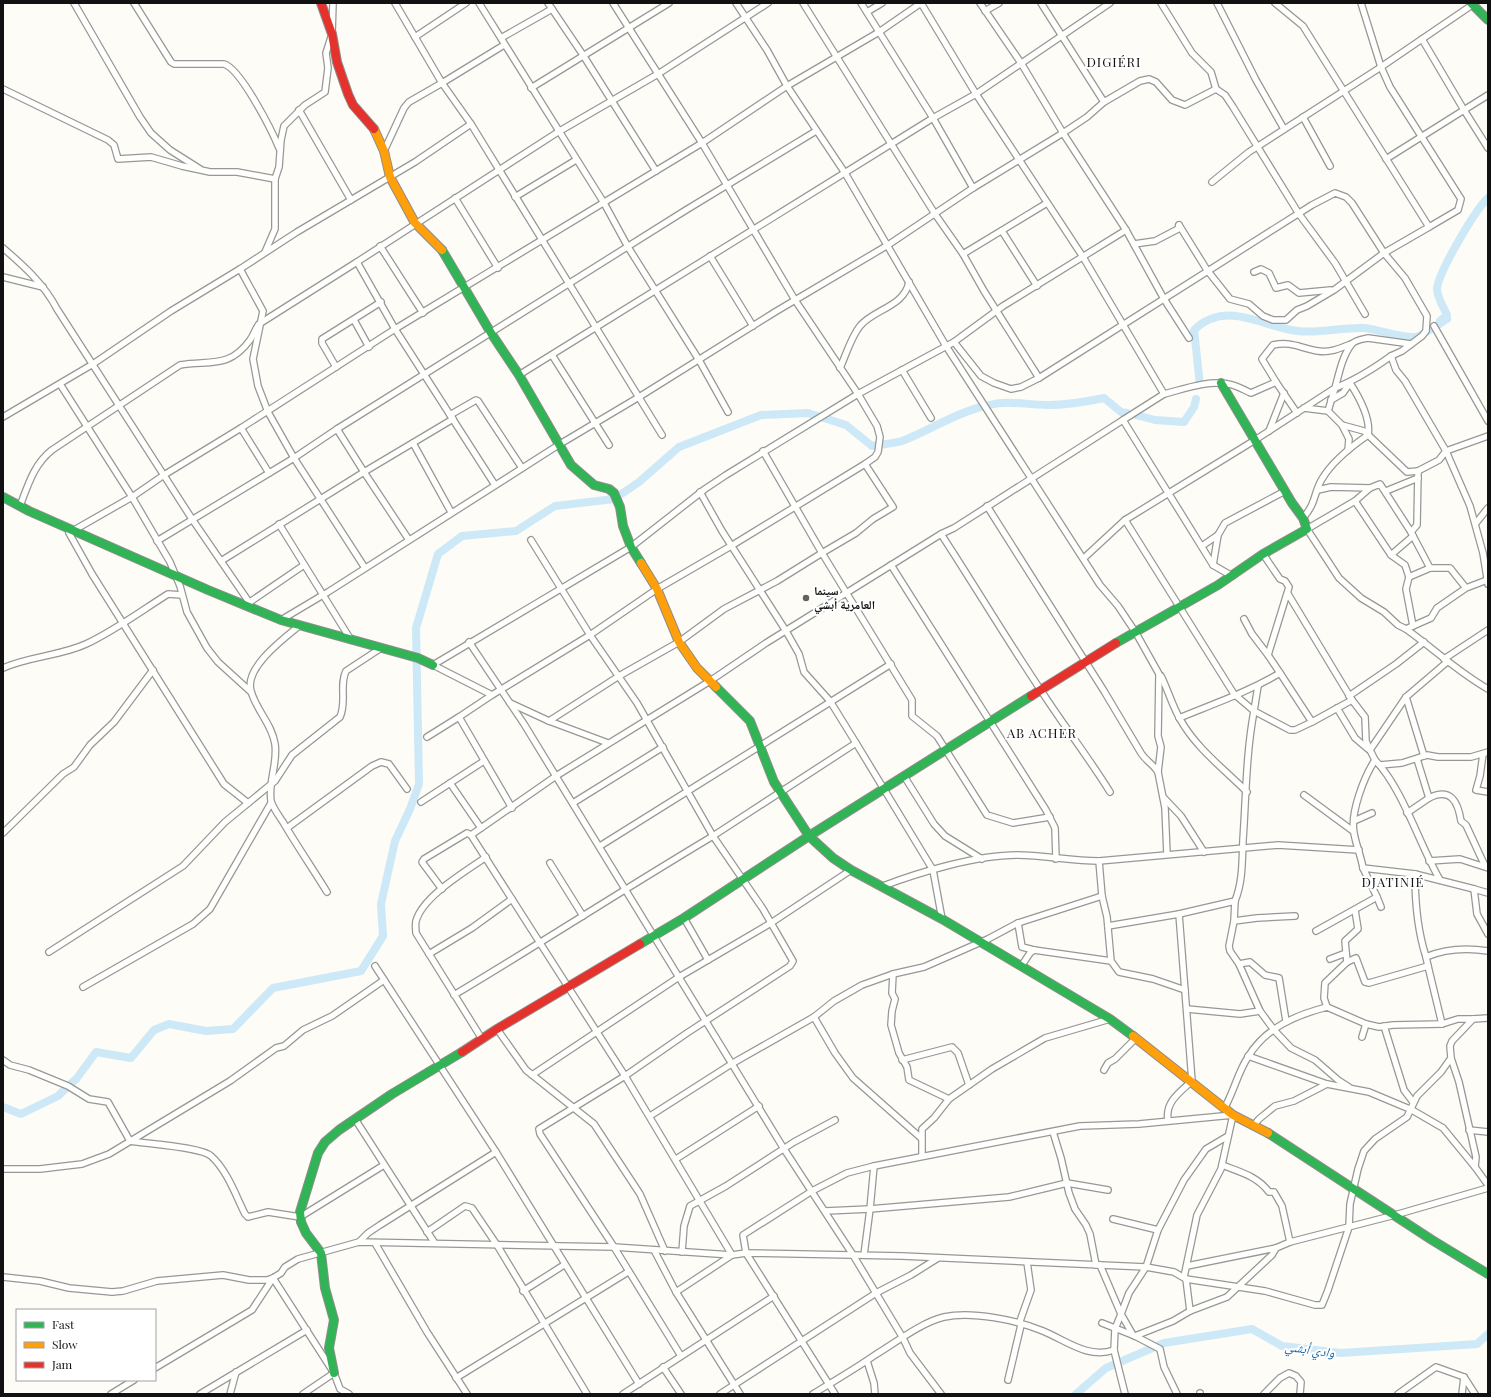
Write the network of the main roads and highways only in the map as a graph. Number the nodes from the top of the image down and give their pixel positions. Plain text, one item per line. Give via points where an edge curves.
1 (321, 3) edge
2 (1473, 4) edge
3 (1488, 12) edge
4 (1488, 20) edge
5 (1222, 383) road end
6 (3, 497) edge
7 (433, 665) road end
8 (809, 836) junction
9 (1488, 1274) edge
10 (334, 1373) road end

1 - 8 main road via 348,94 353,105 372,125 384,151 390,177 415,223 443,251 571,466 594,485 610,489 614,493 631,547 657,589 679,642 688,656 730,703 746,715 780,793
2 - 3 main road
2 - 4 main road
5 - 8 main road via 1307,528 1232,576 1085,662
6 - 7 main road via 281,620 418,658
8 - 9 main road via 851,870 1022,965 1110,1019 1233,1115 1254,1125
8 - 10 main road via 684,918 392,1094 325,1142 318,1153 302,1199 300,1217 306,1233 321,1252 325,1288 334,1320 329,1348

